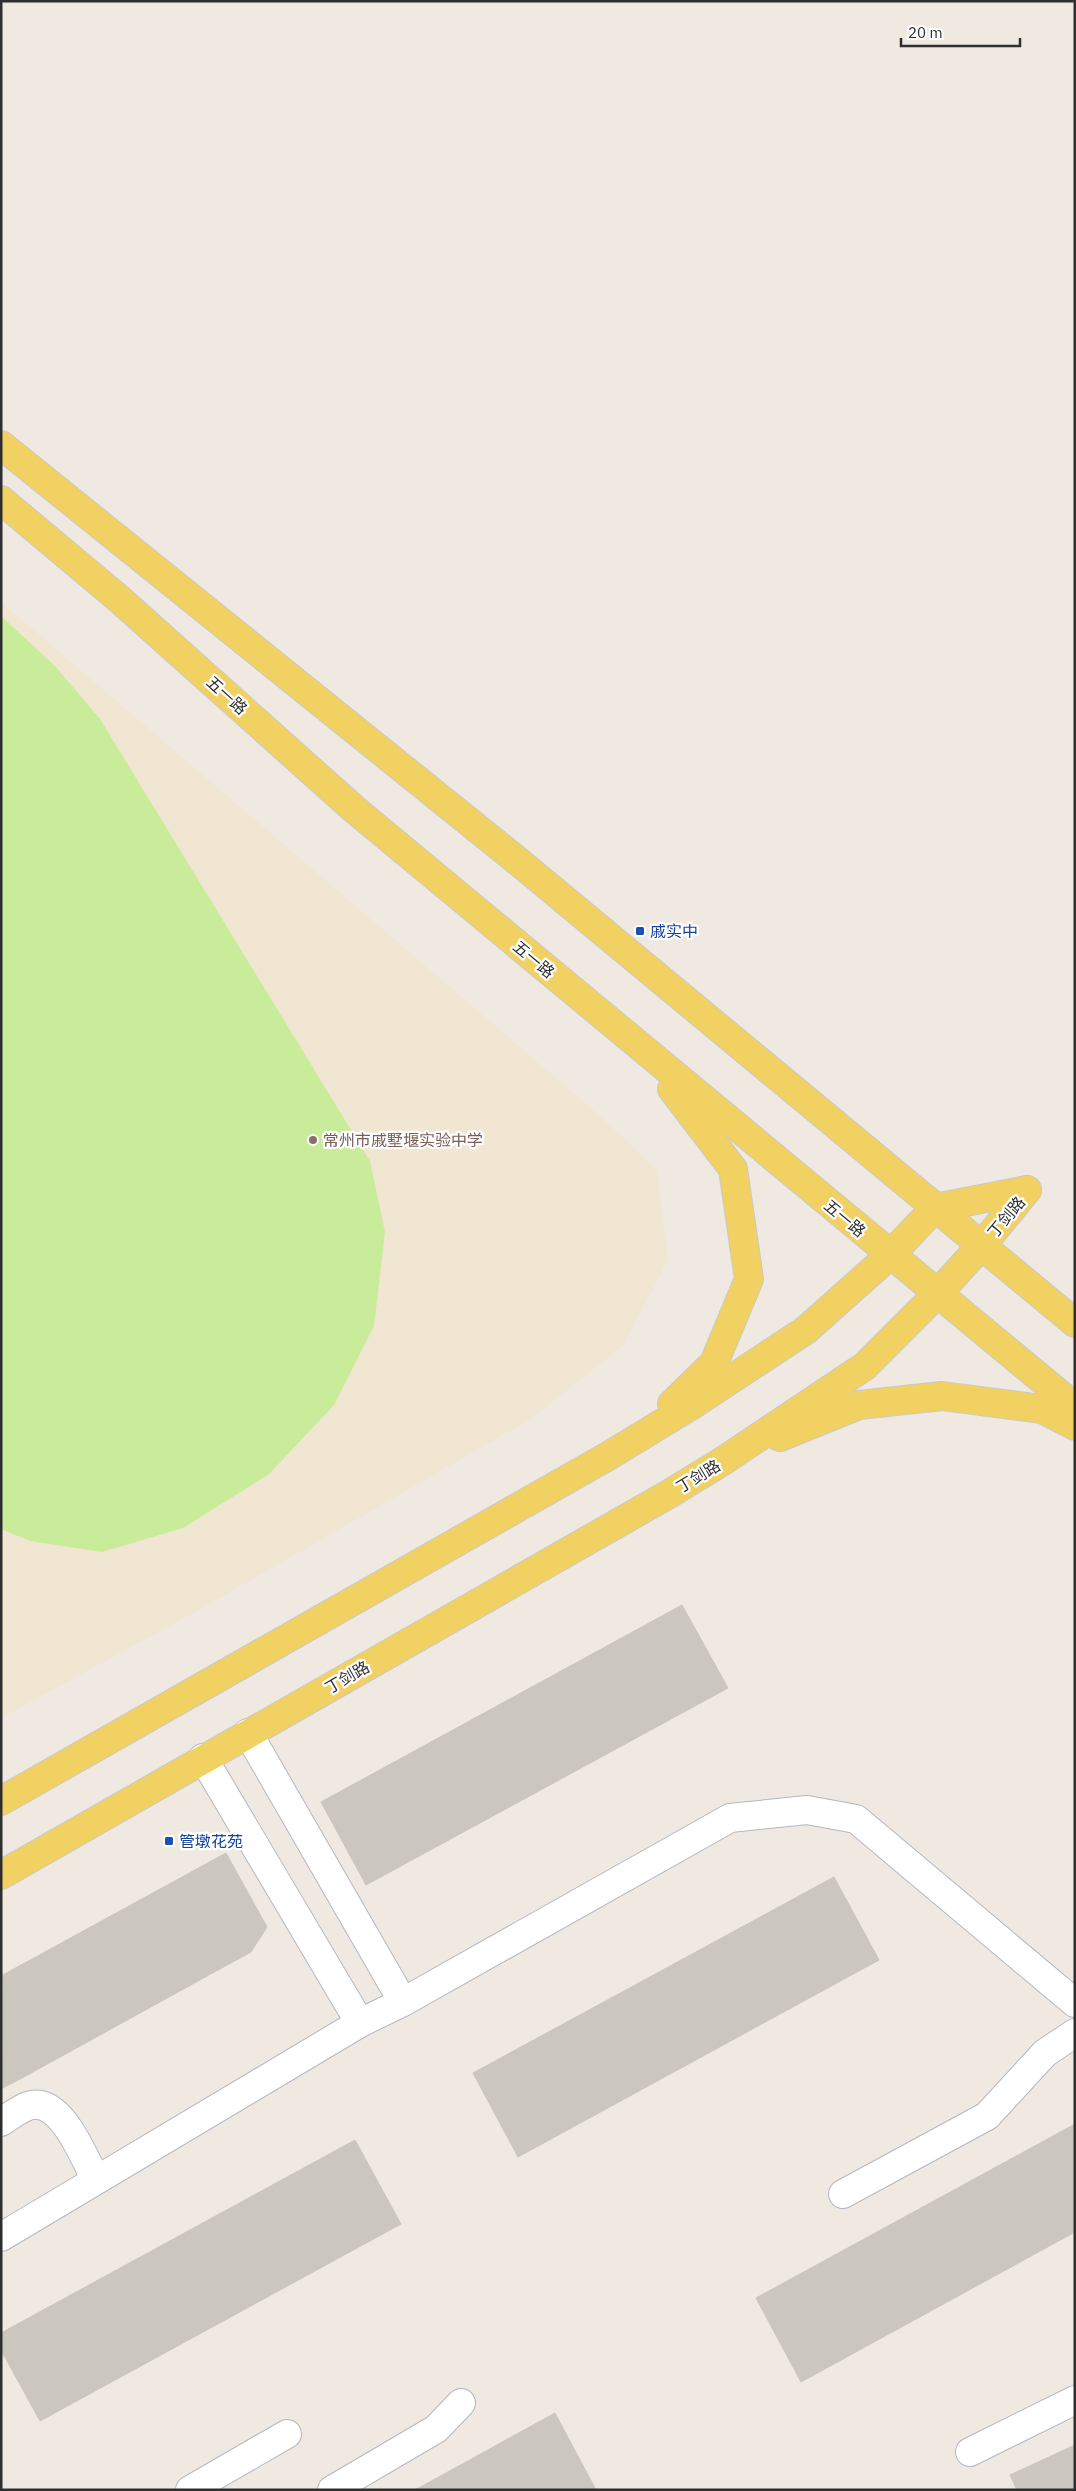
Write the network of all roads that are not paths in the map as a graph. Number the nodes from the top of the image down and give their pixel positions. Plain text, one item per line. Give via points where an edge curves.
1 (1, 445) edge
2 (1, 500) edge
3 (642, 1050) junction
4 (935, 1208) junction
5 (982, 1245) junction
6 (890, 1255) junction
7 (938, 1293) junction
8 (1075, 1323) edge
9 (1075, 1407) edge
10 (1075, 1426) edge
11 (635, 1440) junction
12 (723, 1461) junction
13 (248, 1733) junction
14 (203, 1758) junction
15 (1, 1801) edge
16 (1, 1875) edge
17 (402, 2002) junction
18 (1075, 2003) edge
19 (360, 2023) junction
20 (1075, 2033) edge
21 (1, 2122) edge
22 (96, 2180) junction
23 (843, 2194) dead end
24 (1, 2237) edge
25 (1075, 2400) edge
26 (461, 2403) dead end
27 (287, 2434) dead end
28 (970, 2452) dead end
29 (190, 2490) edge
30 (332, 2490) edge

1 - 4 main road via 514,858
2 - 3 main road, 五一路 via 118,598 354,809
3 - 6 main road, 五一路
3 - 11 main road via 734,1169 748,1279 714,1363
4 - 5 main road
4 - 5 main road, 丁剑路 via 1028,1190
4 - 6 main road
5 - 7 main road, 丁剑路
5 - 8 main road
6 - 7 main road, 五一路
6 - 11 main road via 806,1330
7 - 9 main road, 五一路
7 - 12 main road, 丁剑路 via 864,1366
10 - 12 main road via 1042,1409 942,1396 858,1405
11 - 15 main road
12 - 13 main road, 丁剑路
13 - 14 main road, 丁剑路
13 - 17 lane
14 - 16 main road, 丁剑路
14 - 19 lane
17 - 18 lane via 730,1818 807,1810 856,1819
17 - 19 lane
19 - 22 lane
20 - 23 lane via 1045,2053 988,2116
21 - 22 lane via 29,2105 49,2108 64,2121
22 - 24 lane
25 - 28 lane
26 - 30 lane via 436,2429
27 - 29 lane

